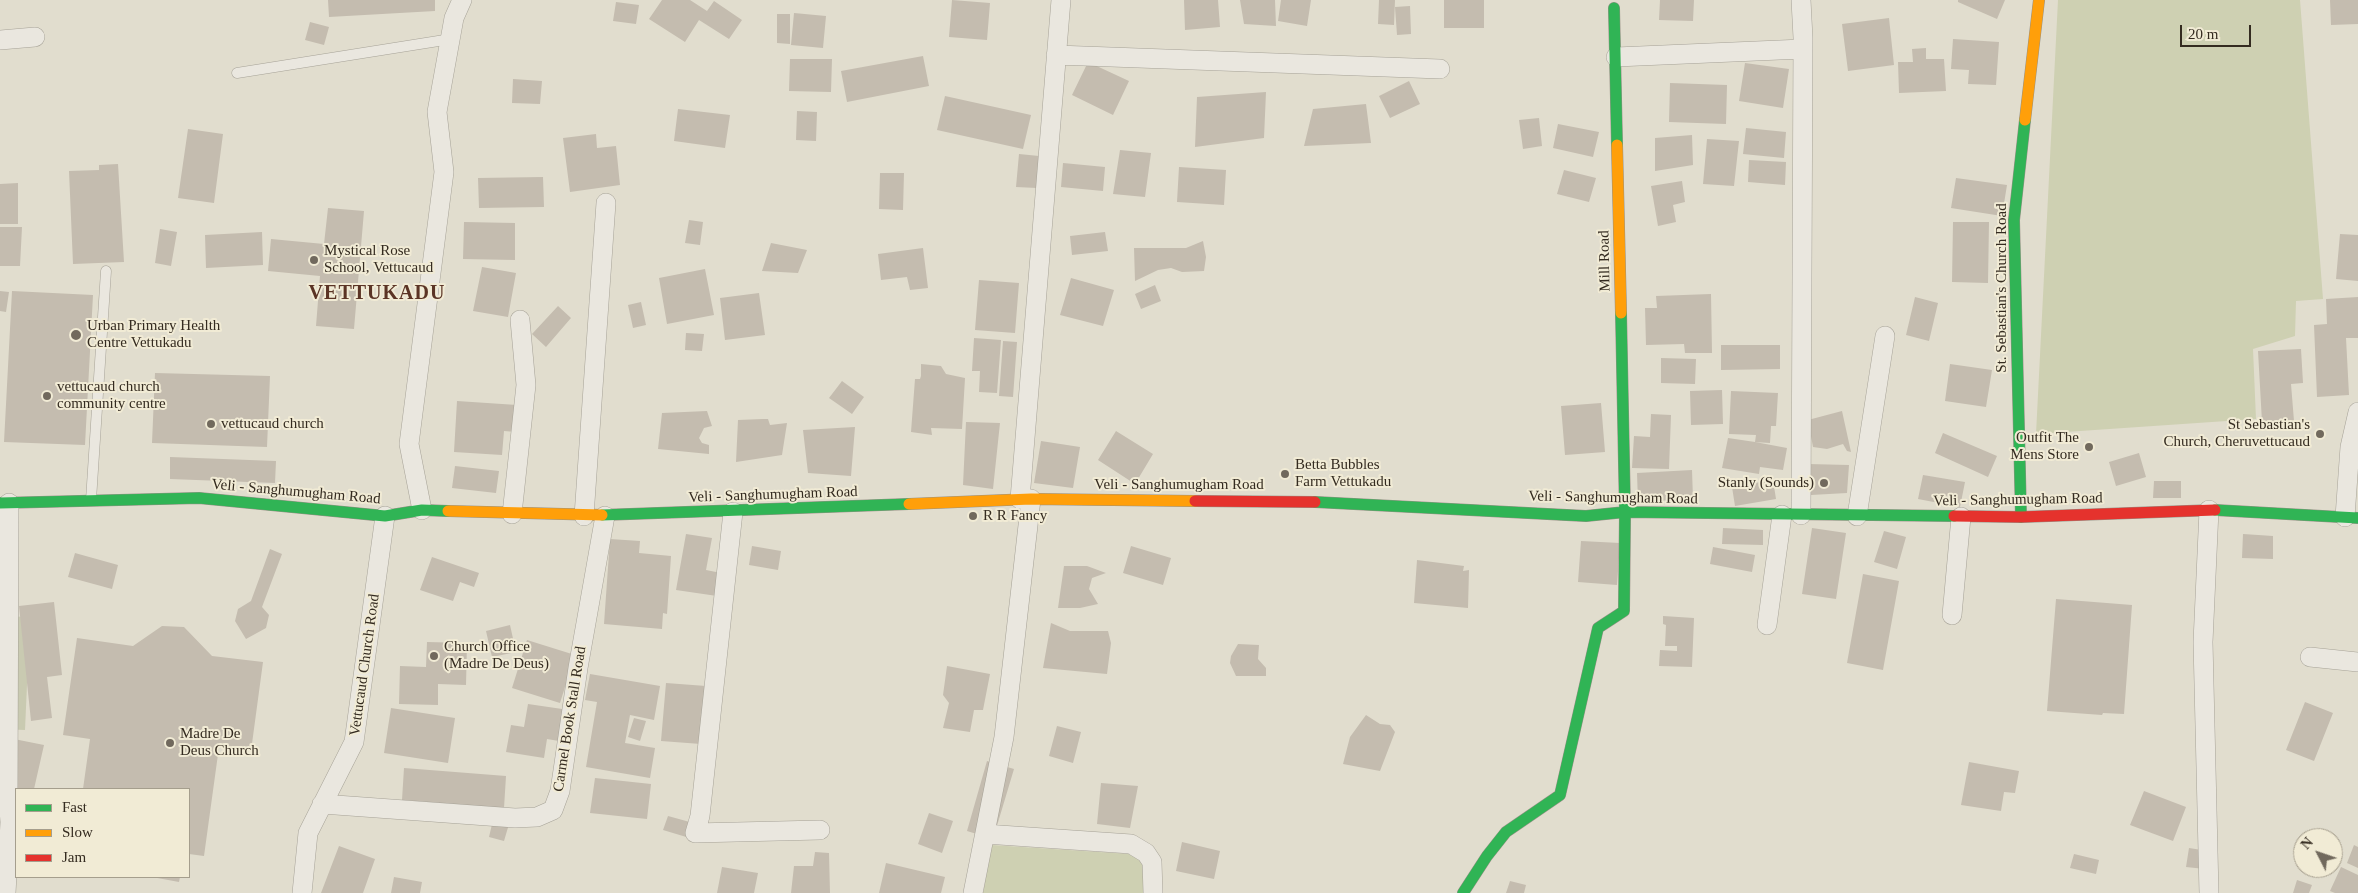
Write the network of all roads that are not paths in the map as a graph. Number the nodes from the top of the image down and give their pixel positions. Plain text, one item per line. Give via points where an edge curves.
1 (462, 0) edge
2 (1061, 0) edge
3 (1801, 0) edge
4 (2039, 0) edge
5 (1614, 8) dead end
6 (36, 37) dead end
7 (451, 39) junction
8 (0, 40) edge
9 (1803, 49) junction
10 (1056, 55) junction
11 (1616, 58) junction
12 (1440, 69) dead end
13 (237, 73) dead end
14 (606, 202) dead end
15 (106, 271) dead end
16 (520, 320) dead end
17 (1885, 336) dead end
18 (2358, 412) edge
19 (1025, 499) junction
20 (91, 501) junction
21 (4, 503) edge
22 (422, 510) junction
23 (2209, 510) junction
24 (733, 512) junction
25 (1625, 512) junction
26 (512, 514) junction
27 (1782, 515) junction
28 (1801, 515) junction
29 (385, 516) junction
30 (584, 516) junction
31 (605, 516) junction
32 (1857, 516) junction
33 (1962, 517) junction
34 (2021, 517) junction
35 (2352, 518) edge
36 (1952, 615) dead end
37 (1767, 625) dead end
38 (2310, 657) dead end
39 (2358, 662) edge
40 (322, 804) junction
41 (820, 830) dead end
42 (985, 834) junction
43 (6, 893) edge
44 (302, 893) edge
45 (973, 893) edge
46 (1153, 893) edge
47 (1463, 893) edge
48 (2209, 893) edge

1 - 7 street via 454,18
2 - 10 street
3 - 9 street
4 - 34 main road, St. Sebastian's Church Road via 2014,220
5 - 11 main road, Mill Road
6 - 8 street
7 - 13 lane
7 - 22 street via 437,112 444,172 410,444
9 - 11 street
9 - 28 street
10 - 12 street
10 - 19 street
11 - 25 main road, Mill Road
14 - 30 street
15 - 20 lane
16 - 26 street via 526,385
17 - 32 street
18 - 35 street via 2350,447
19 - 24 main road, Veli - Sanghumugham Road
19 - 25 main road, Veli - Sanghumugham Road via 1350,502 1586,516
19 - 42 street via 1006,727
20 - 21 main road, Veli - Sanghumugham Road
20 - 29 main road, Veli - Sanghumugham Road via 199,498
21 - 43 street via 10,822
22 - 26 main road, Veli - Sanghumugham Road
22 - 29 main road, Veli - Sanghumugham Road
23 - 34 main road, Veli - Sanghumugham Road
23 - 35 main road, Veli - Sanghumugham Road
23 - 48 street via 2203,642
24 - 31 main road, Veli - Sanghumugham Road
24 - 41 street via 700,816 695,833
25 - 27 main road, Veli - Sanghumugham Road
25 - 47 main road, Mill Road via 1624,611 1598,628 1560,795 1506,832
26 - 30 main road, Veli - Sanghumugham Road
27 - 28 main road, Veli - Sanghumugham Road
27 - 37 street
28 - 32 main road, Veli - Sanghumugham Road
29 - 40 street, Vettucaud Church Road via 354,742
30 - 31 main road, Veli - Sanghumugham Road
31 - 40 street, Carmel Book Stall Road via 560,791 553,810 537,817 515,818
32 - 33 main road, Veli - Sanghumugham Road
33 - 34 main road, Veli - Sanghumugham Road
33 - 36 street
38 - 39 street
40 - 44 street, Vettucaud Church Road via 308,833
42 - 45 street
42 - 46 street via 1132,844 1146,853 1152,862

